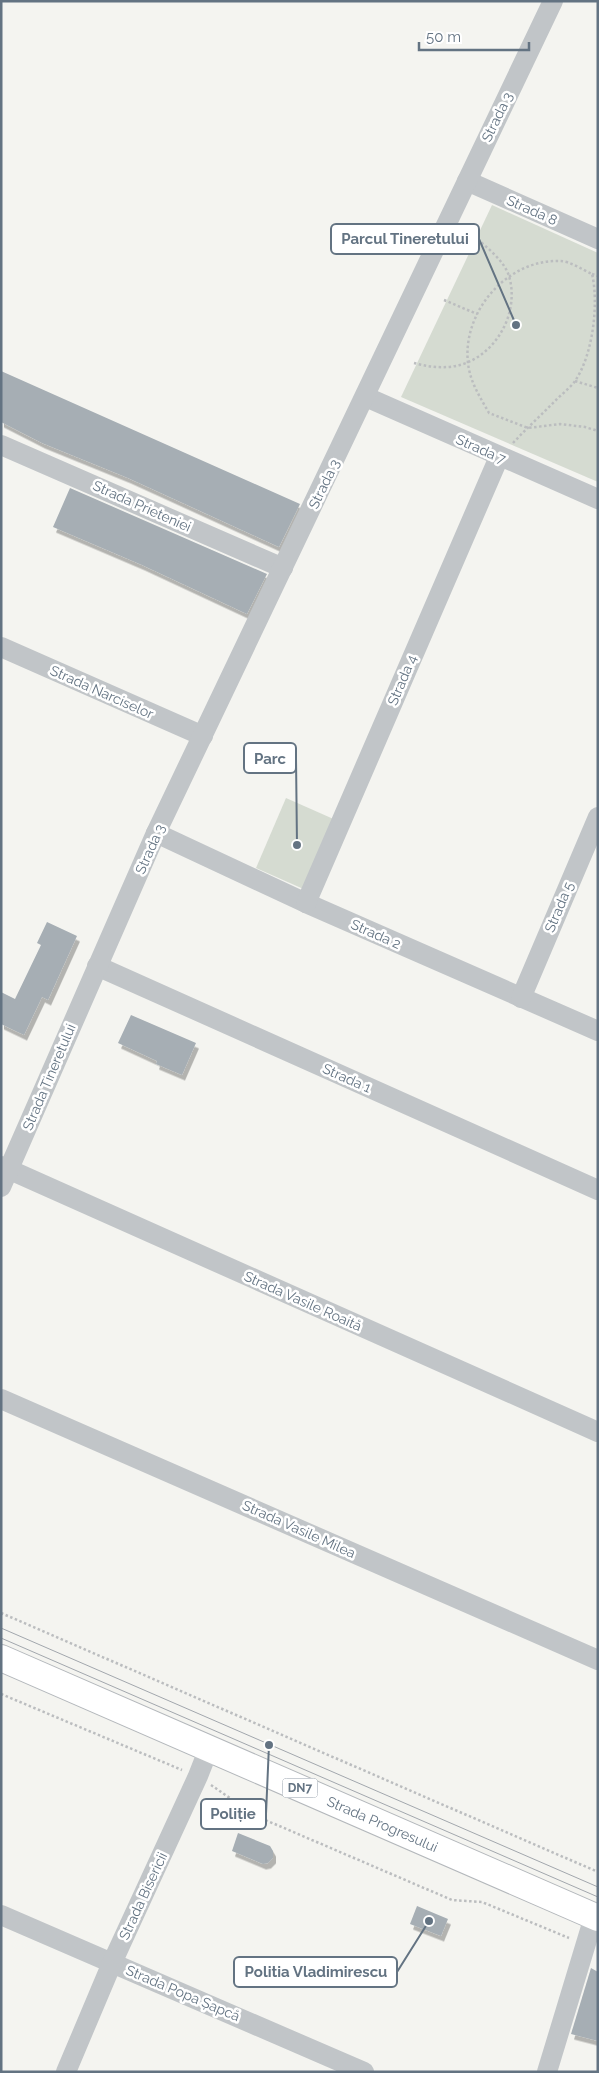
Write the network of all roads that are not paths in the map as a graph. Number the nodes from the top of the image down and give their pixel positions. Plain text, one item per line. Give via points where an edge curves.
1 (553, 1) edge
2 (467, 181) junction
3 (598, 238) edge
4 (366, 397) junction
5 (1, 445) edge
6 (499, 457) junction
7 (598, 500) edge
8 (284, 568) junction
9 (1, 647) edge
10 (203, 736) junction
11 (598, 817) edge
12 (156, 833) junction
13 (306, 903) junction
14 (97, 966) junction
15 (521, 998) junction
16 (598, 1031) edge
17 (4, 1174) edge
18 (598, 1190) edge
19 (1, 1399) edge
20 (598, 1432) edge
21 (1, 1658) edge
22 (598, 1660) edge
23 (209, 1748) junction
24 (1, 1915) edge
25 (596, 1918) edge
26 (112, 1963) junction
27 (66, 2072) edge
28 (364, 2072) edge
29 (547, 2072) edge

1 - 2 street, Strada 3
2 - 3 street, Strada 8
2 - 4 street, Strada 3
4 - 6 street, Strada 7
4 - 8 street, Strada 3
5 - 8 street, Strada Prieteniei
6 - 7 street, Strada 7
6 - 13 street, Strada 4
8 - 10 street, Strada 3
9 - 10 street, Strada Narciselor
10 - 12 street, Strada 3
11 - 15 street, Strada 5
12 - 13 street, Strada 2
12 - 14 street, Strada 3
13 - 15 street, Strada 2
14 - 17 street, Strada Tineretului
14 - 18 street, Strada 1
15 - 16 street, Strada 2
17 - 20 street, Strada Vasile Roaită
19 - 22 street, Strada Vasile Milea
21 - 23 main road, Strada Progresului / DN7
23 - 25 main road, Strada Progresului / DN7
23 - 26 street, Strada Bisericii
24 - 26 street, Strada Popa Șapcă
25 - 29 street via 584,1944
26 - 27 street, Strada Bisericii
26 - 28 street, Strada Popa Șapcă

